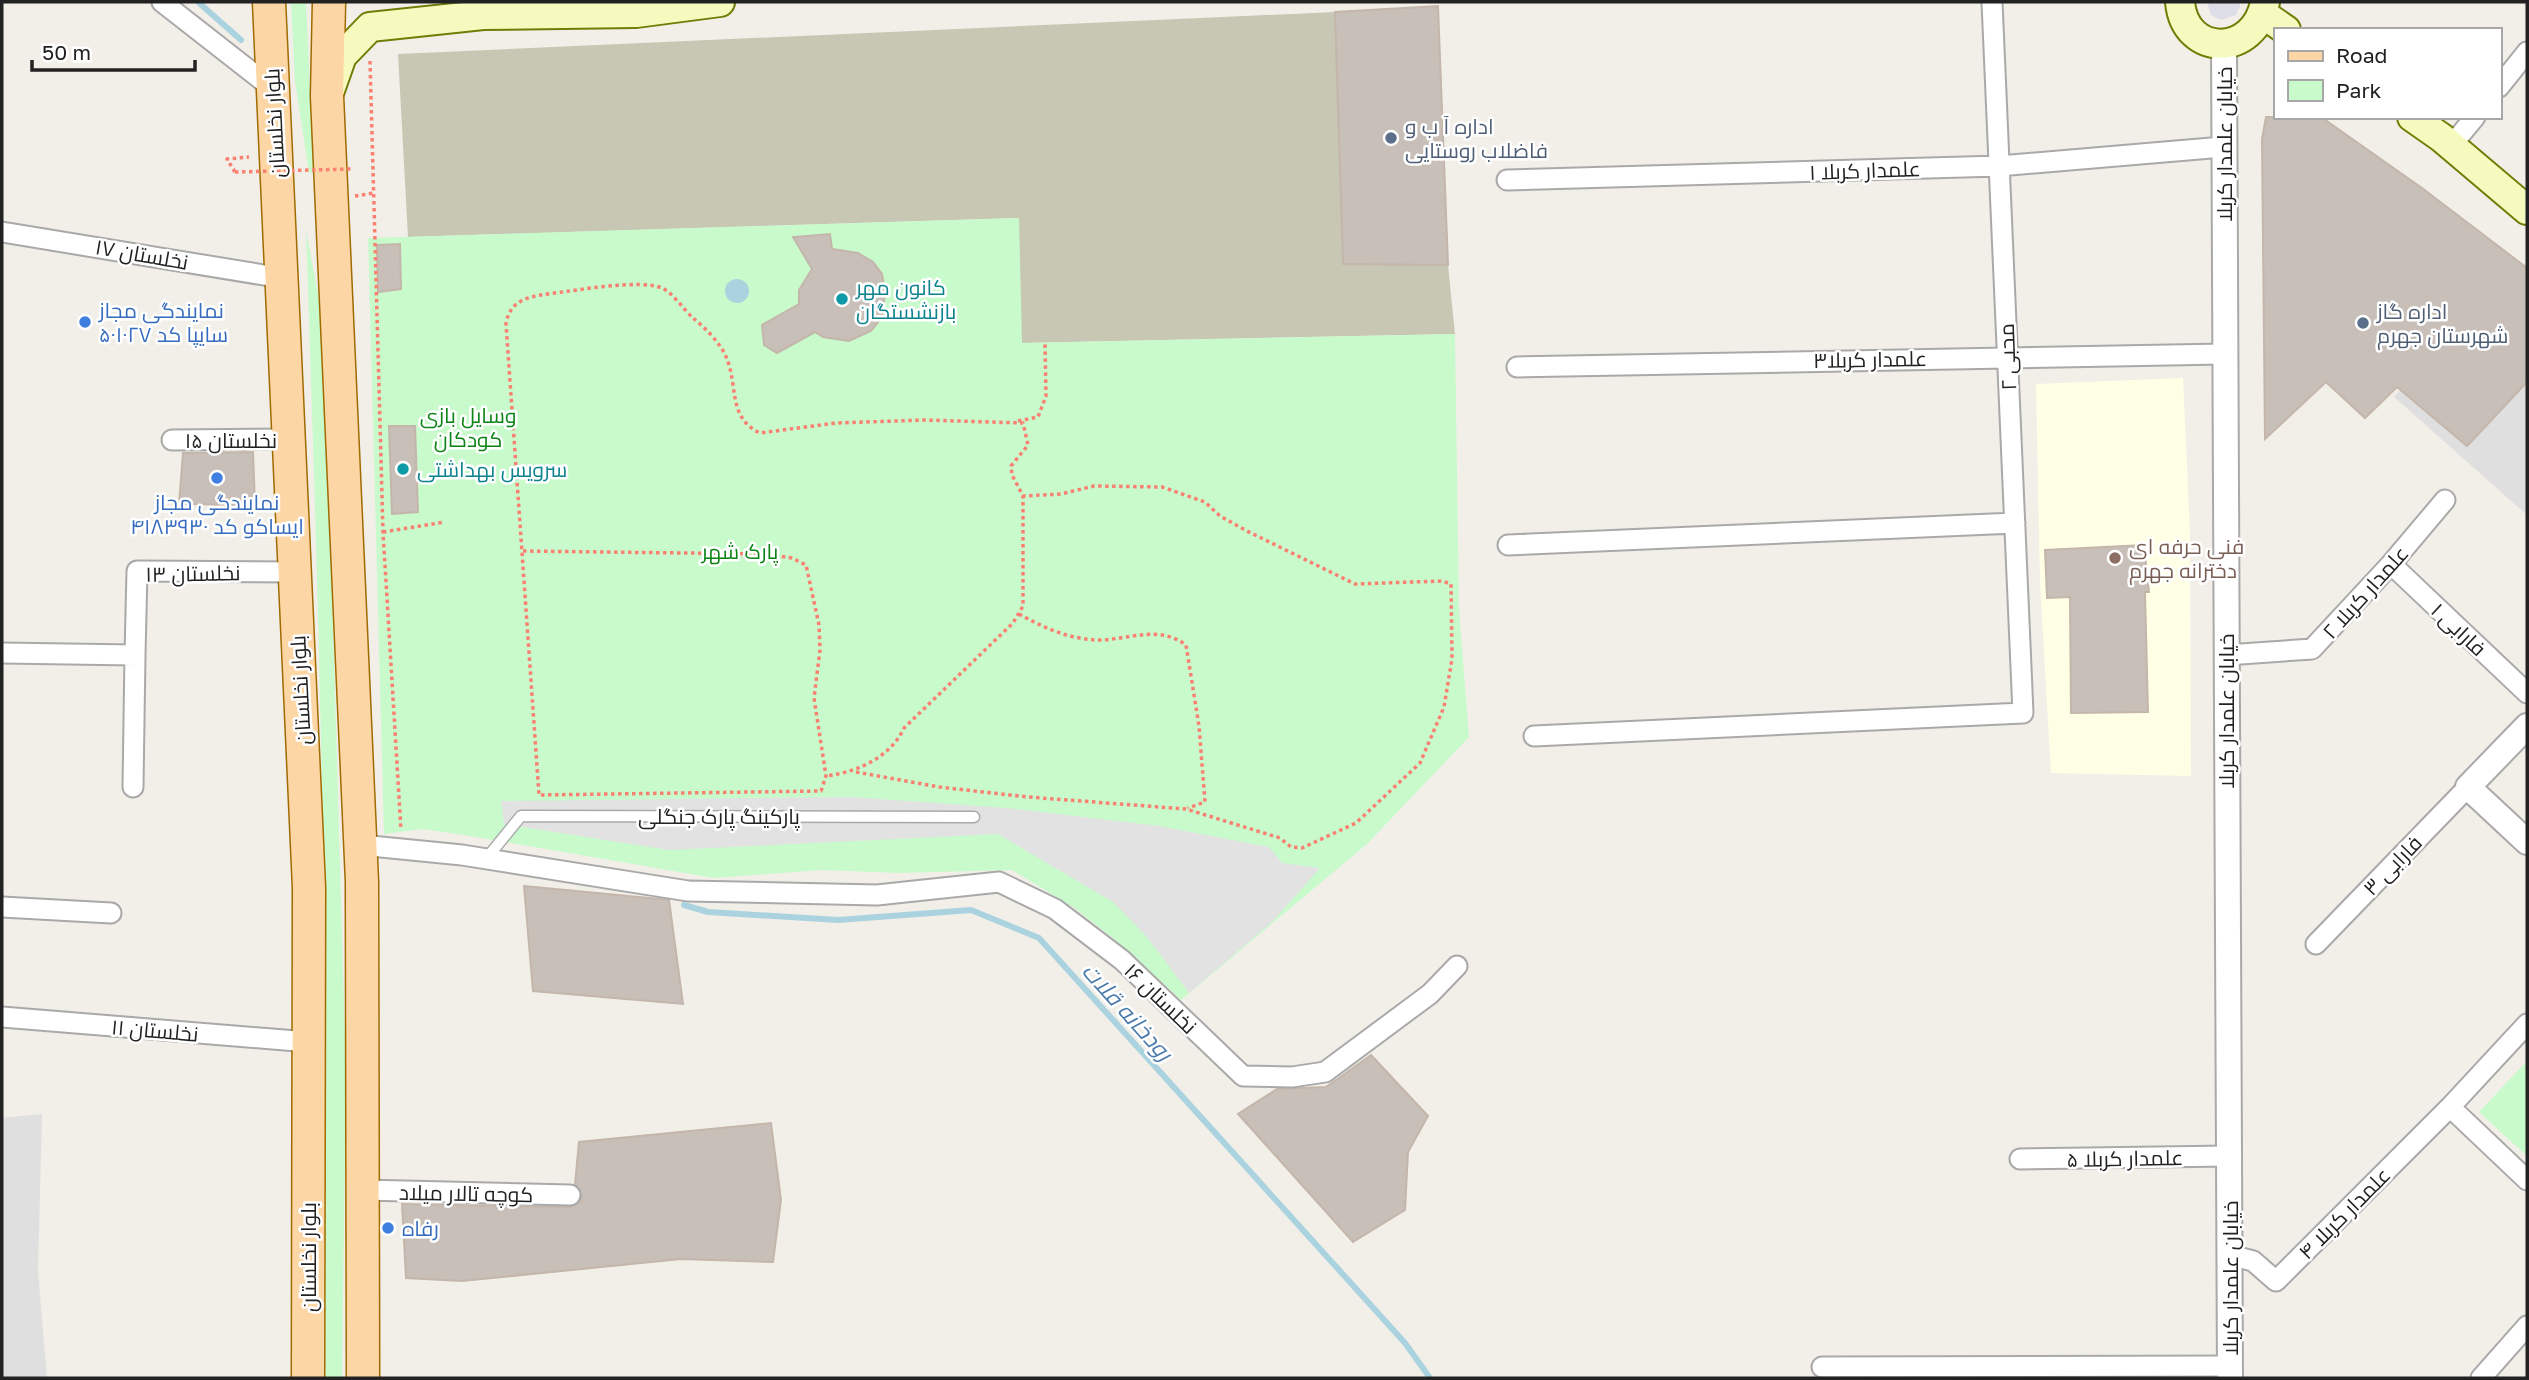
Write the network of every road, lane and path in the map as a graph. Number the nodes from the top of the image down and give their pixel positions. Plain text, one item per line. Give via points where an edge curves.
1 (162, 2) edge
2 (269, 2) edge
3 (329, 2) edge
4 (720, 2) edge
5 (1992, 2) edge
6 (2180, 2) edge
7 (2272, 15) edge
8 (370, 27) junction
9 (2224, 44) junction
10 (2527, 52) edge
11 (2501, 84) edge
12 (272, 88) junction
13 (327, 96) junction
14 (2415, 119) edge
15 (2473, 119) edge
16 (2451, 146) junction
17 (2223, 147) junction
18 (227, 159) dead end
19 (1999, 166) junction
20 (351, 169) dead end
21 (1507, 180) dead end
22 (2527, 210) edge
23 (2, 232) edge
24 (282, 278) junction
25 (1045, 343) dead end
26 (2224, 354) junction
27 (2007, 356) junction
28 (1517, 367) dead end
29 (1016, 421) junction
30 (289, 439) junction
31 (172, 440) dead end
32 (1023, 496) junction
33 (2445, 500) dead end
34 (446, 522) dead end
35 (2014, 523) junction
36 (383, 532) junction
37 (1508, 545) dead end
38 (523, 551) junction
39 (2391, 564) junction
40 (295, 572) junction
41 (1019, 614) junction
42 (2, 653) edge
43 (135, 655) junction
44 (2226, 655) junction
45 (2527, 693) edge
46 (2527, 726) edge
47 (1534, 736) dead end
48 (854, 771) junction
49 (826, 776) junction
50 (133, 787) dead end
51 (2468, 787) junction
52 (1186, 809) junction
53 (974, 817) dead end
54 (2527, 842) edge
55 (360, 845) junction
56 (402, 849) junction
57 (485, 859) junction
58 (2, 907) edge
59 (111, 913) dead end
60 (2316, 944) dead end
61 (1457, 966) dead end
62 (2, 1017) edge
63 (2527, 1024) edge
64 (309, 1042) junction
65 (2450, 1107) junction
66 (2229, 1156) junction
67 (2020, 1159) dead end
68 (2527, 1180) edge
69 (363, 1190) junction
70 (570, 1195) dead end
71 (2230, 1255) junction
72 (2527, 1326) edge
73 (1822, 1367) dead end
74 (2230, 1372) edge
75 (308, 1378) edge
76 (363, 1378) edge
77 (2481, 1378) edge

1 - 12 street
2 - 12 main road, بلوار نخلستان
3 - 13 main road
4 - 8 main road via 636,13 483,15
5 - 19 street, محبی ۲
6 - 9 main road via 2189,28 2211,42
7 - 9 main road via 2248,35
8 - 13 main road via 342,55
8 - 36 path
9 - 17 street, خیابان علمدار کربلا
10 - 11 street
12 - 24 main road, بلوار نخلستان
13 - 55 main road
14 - 16 main road
15 - 16 street
16 - 22 main road
17 - 19 street, علمدار کربلا ۱
17 - 26 street, خیابان علمدار کربلا
18 - 20 path, bridge via 235,172
19 - 21 street, علمدار کربلا ۱
19 - 27 street, محبی ۲
23 - 24 street, نخلستان ۱۷
24 - 30 main road, بلوار نخلستان
25 - 29 path via 1042,407 1038,417
26 - 27 street, علمدار کربلا۳
26 - 44 street, خیابان علمدار کربلا
27 - 28 street, علمدار کربلا۳
27 - 35 street, محبی ۲
29 - 32 path via 1026,429 1028,445 1011,466
29 - 38 path via 836,423 760,433 737,414 727,357 704,327 662,288 599,288 517,301 506,324
30 - 31 street, نخلستان ۱۵
30 - 40 main road, بلوار نخلستان
32 - 41 path via 1023,606
32 - 52 path via 1094,486 1162,487 1205,502 1247,531 1354,584 1451,584 1451,659 1444,707 1420,763 1356,823 1302,848
33 - 39 street, علمدار کربلا ۲
34 - 36 path
35 - 37 street
35 - 47 street, محبی ۲ via 2023,713
36 - 56 path
38 - 49 path via 766,554 806,565 819,625 814,706
38 - 49 path via 539,795 810,792 821,791
39 - 44 street, علمدار کربلا ۲ via 2312,649
39 - 45 street, فارابی ۱
40 - 43 street, نخلستان ۱۳ via 136,571
40 - 64 main road, بلوار نخلستان via 309,888
41 - 48 path via 904,728 897,743
41 - 52 path via 1045,628 1083,638 1150,634 1186,645 1205,802
42 - 43 street
43 - 50 street
44 - 66 street, خیابان علمدار کربلا
46 - 51 street
48 - 49 path
48 - 52 path via 1015,796
51 - 54 street
51 - 60 street, فارابی ۳
53 - 57 lane, پارکینگ پارک جنگلی via 521,816
55 - 56 street, نخلستان ۱۶
55 - 69 main road
56 - 57 street, نخلستان ۱۶
57 - 61 street, نخلستان ۱۶ via 688,891 877,895 999,882 1055,909 1122,960 1243,1076 1325,1072 1430,994
58 - 59 street
62 - 64 street, نخلستان ۱۱
63 - 65 street
64 - 75 main road, بلوار نخلستان
65 - 68 street
65 - 71 street, علمدار کربلا ۴ via 2276,1280 2253,1261
66 - 67 street, علمدار کربلا ۵
66 - 71 street, خیابان علمدار کربلا
69 - 70 street, کوچه تالار میلاد
69 - 76 main road
71 - 74 street, خیابان علمدار کربلا
72 - 77 street
73 - 74 street

